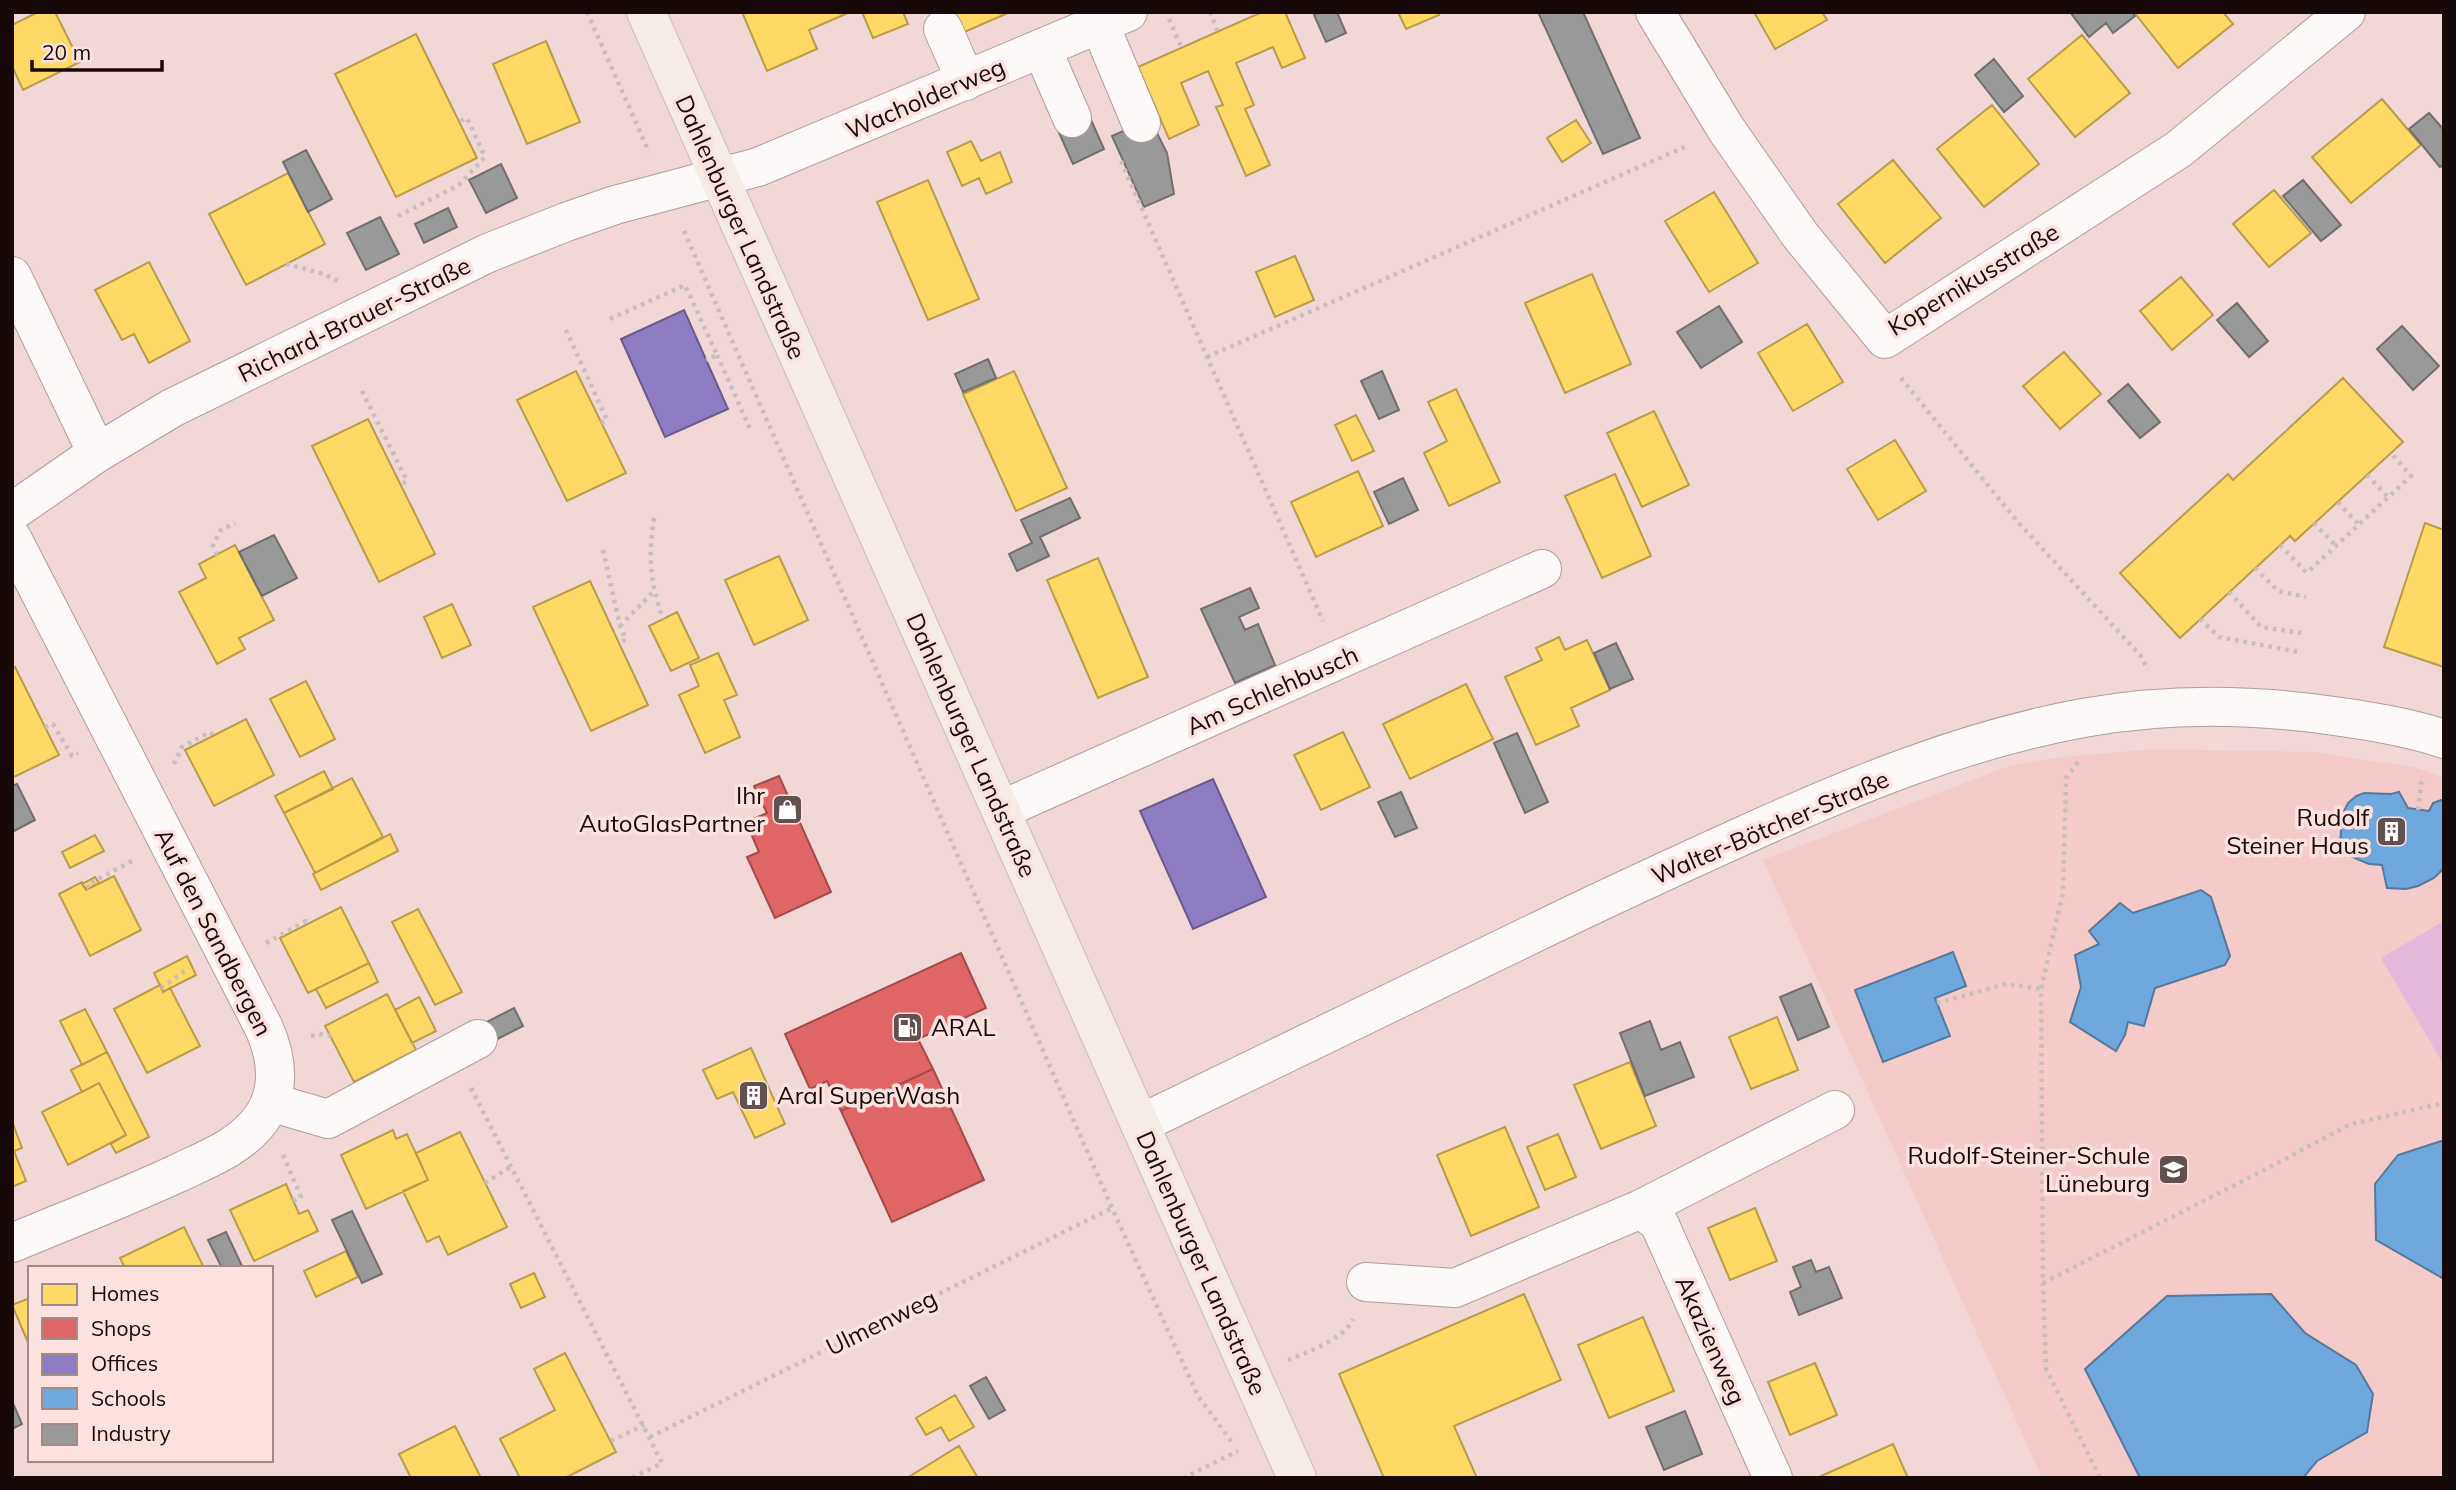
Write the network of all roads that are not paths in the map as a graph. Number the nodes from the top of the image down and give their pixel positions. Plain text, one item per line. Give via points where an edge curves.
1 (646, 12) edge
2 (1655, 12) edge
3 (2346, 12) edge
4 (1119, 16) edge
5 (943, 29) dead end
6 (1042, 49) junction
7 (966, 80) junction
8 (1072, 118) dead end
9 (1141, 123) dead end
10 (719, 177) junction
11 (12, 276) edge
12 (97, 453) junction
13 (12, 512) edge
14 (12, 538) edge
15 (1542, 569) dead end
16 (2444, 739) edge
17 (1001, 810) junction
18 (465, 1046) road end
19 (1835, 1110) dead end
20 (264, 1112) junction
21 (1140, 1124) junction
22 (1641, 1209) junction
23 (12, 1243) edge
24 (1366, 1282) road end
25 (1297, 1478) edge
26 (1773, 1478) edge

1 - 10 main road, Dahlenburger Landstraße
2 - 3 street, Kopernikusstraße via 1726,129 1800,236 1885,339 2179,149
4 - 6 street, Wacholderweg
4 - 9 street
5 - 7 street
6 - 7 street, Wacholderweg
6 - 8 street
7 - 10 street, Wacholderweg via 758,167
10 - 12 street, Richard-Brauer-Straße via 566,222 488,253 172,408
10 - 17 main road, Dahlenburger Landstraße
11 - 12 street
12 - 13 street, Richard-Brauer-Straße
14 - 20 street, Auf den Sandbergen via 274,1051 276,1076
15 - 17 street, Am Schlehbusch
16 - 21 street, Walter-Bötcher-Straße via 2305,711 2224,707 2085,718 2011,734 1807,807 1603,900
17 - 21 main road, Dahlenburger Landstraße
18 - 20 street via 328,1119
19 - 22 street
20 - 23 street via 232,1147
21 - 25 main road, Dahlenburger Landstraße
22 - 24 street via 1455,1288
22 - 26 street, Akazienweg via 1658,1223

